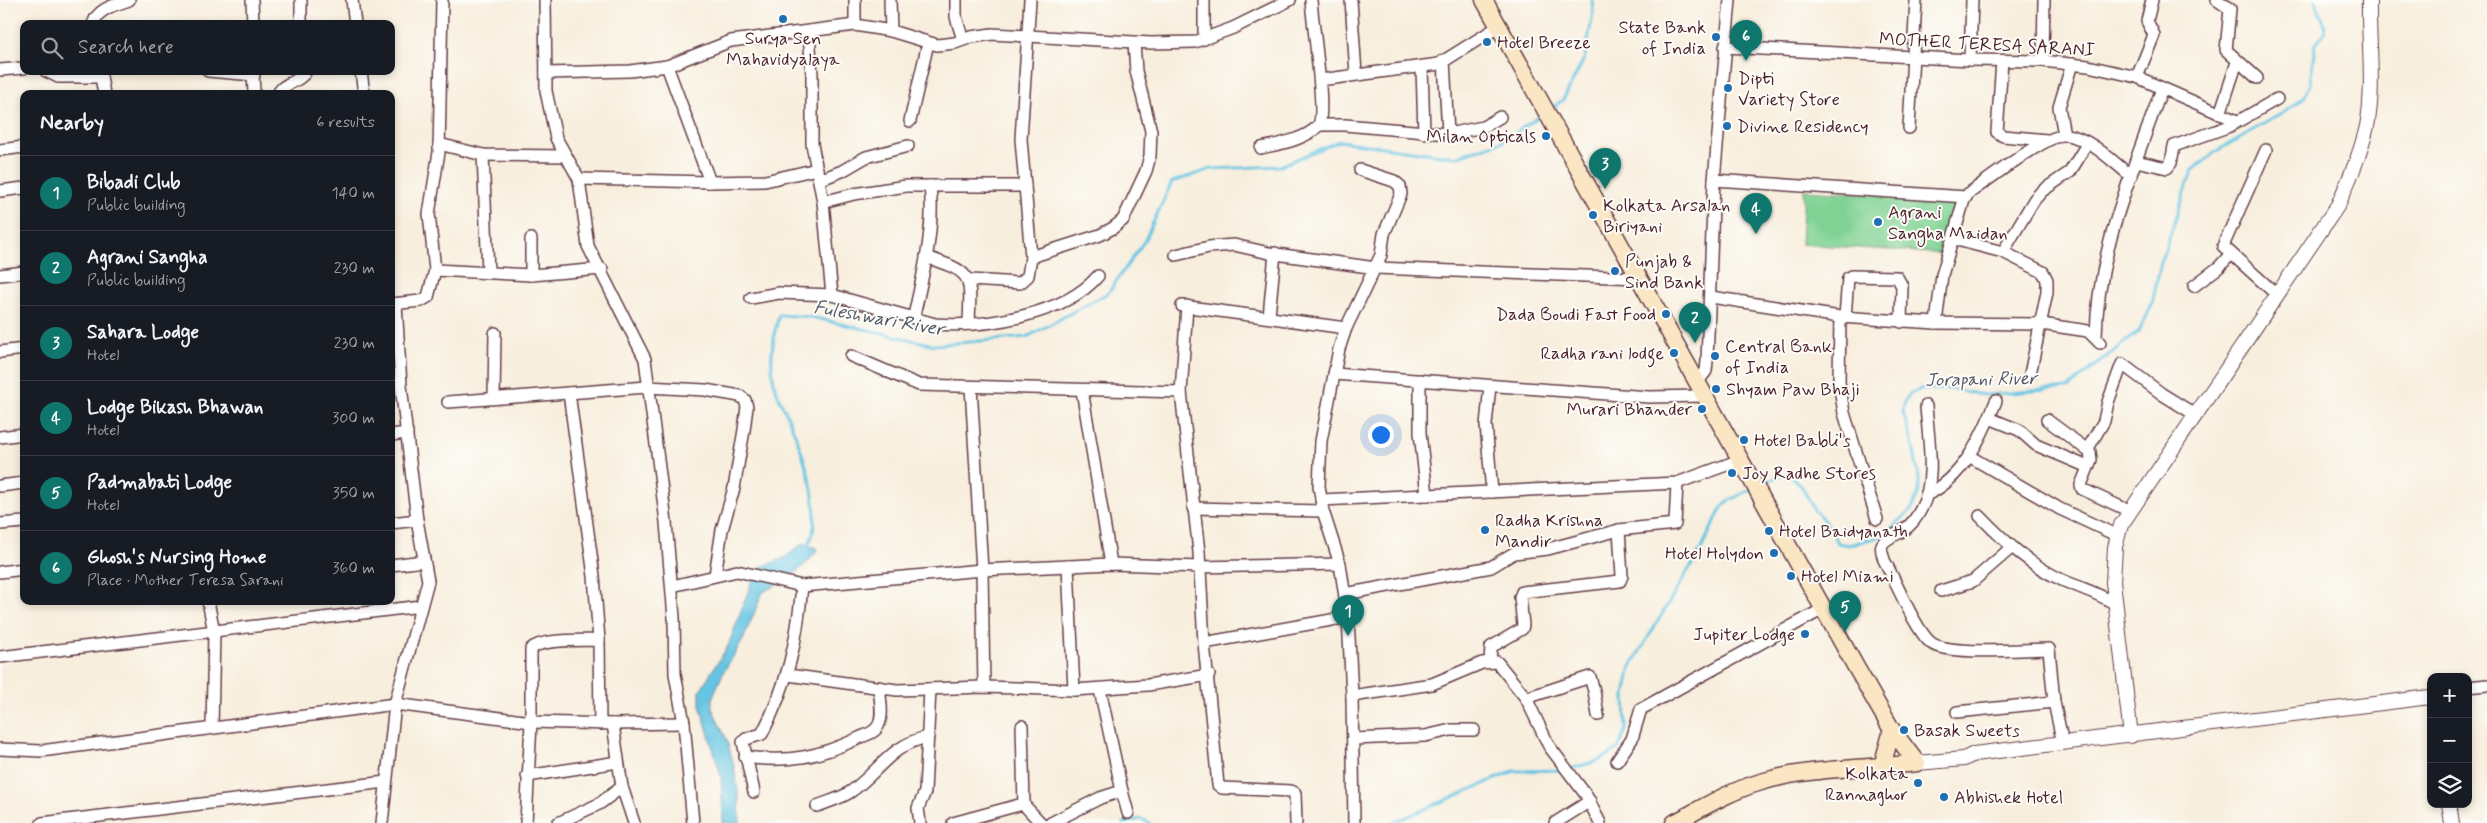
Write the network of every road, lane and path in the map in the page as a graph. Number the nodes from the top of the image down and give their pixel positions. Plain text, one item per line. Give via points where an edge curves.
1 (129, 0) edge
2 (252, 0) edge
3 (301, 0) edge
4 (352, 0) edge
5 (442, 0) edge
6 (545, 0) edge
7 (855, 0) edge
8 (890, 0) edge
9 (956, 0) edge
10 (1030, 0) edge
11 (1204, 0) edge
12 (1290, 0) edge
13 (1311, 0) edge
14 (1351, 0) edge
15 (1484, 0) edge
16 (1730, 0) edge
17 (1916, 0) edge
18 (1972, 0) edge
19 (2044, 0) edge
20 (2152, 0) edge
21 (2217, 0) edge
22 (2369, 0) edge
23 (94, 20) edge
24 (252, 20) edge
25 (301, 20) edge
26 (354, 20) edge
27 (854, 25) junction
28 (1498, 27) junction
29 (890, 31) junction
30 (809, 33) junction
31 (1028, 35) junction
32 (1204, 39) junction
33 (963, 40) junction
34 (928, 43) junction
35 (1134, 43) junction
36 (1725, 47) junction
37 (1914, 57) junction
38 (1444, 60) junction
39 (1970, 60) junction
40 (2002, 61) junction
41 (2043, 61) junction
42 (2237, 62) junction
43 (2072, 64) junction
44 (667, 66) junction
45 (1422, 67) junction
46 (20, 68) edge
47 (0, 70) edge
48 (546, 73) junction
49 (1356, 74) junction
50 (54, 75) edge
51 (87, 75) edge
52 (101, 75) edge
53 (254, 75) edge
54 (303, 75) edge
55 (362, 75) edge
56 (2137, 77) junction
57 (2257, 78) dead end
58 (1320, 80) junction
59 (2162, 88) junction
60 (103, 90) edge
61 (254, 90) edge
62 (280, 90) edge
63 (363, 90) edge
64 (2278, 99) dead end
65 (2220, 114) junction
66 (1500, 117) dead end
67 (2238, 121) junction
68 (910, 122) dead end
69 (1319, 126) junction
70 (1909, 128) dead end
71 (1424, 133) junction
72 (1448, 134) junction
73 (2064, 134) junction
74 (2048, 140) junction
75 (439, 144) junction
76 (2087, 144) junction
77 (908, 146) dead end
78 (20, 148) edge
79 (1261, 148) dead end
80 (0, 150) edge
81 (2266, 150) dead end
82 (483, 155) junction
83 (566, 156) junction
84 (2136, 161) junction
85 (1360, 170) dead end
86 (818, 174) junction
87 (2132, 176) junction
88 (579, 179) junction
89 (1714, 180) junction
90 (710, 182) junction
91 (930, 186) junction
92 (1025, 186) junction
93 (20, 188) edge
94 (0, 191) edge
95 (1966, 197) junction
96 (823, 202) junction
97 (531, 239) dead end
98 (1953, 239) junction
99 (2003, 252) junction
100 (1275, 254) junction
101 (2231, 254) junction
102 (1176, 255) dead end
103 (926, 257) junction
104 (1031, 258) junction
105 (1376, 268) junction
106 (602, 269) junction
107 (436, 270) junction
108 (20, 272) edge
109 (488, 272) junction
110 (0, 275) edge
111 (531, 275) junction
112 (1098, 276) dead end
113 (1639, 278) junction
114 (970, 280) junction
115 (2194, 286) dead end
116 (832, 294) junction
117 (2277, 295) junction
118 (1711, 297) junction
119 (751, 298) dead end
120 (395, 304) edge
121 (914, 316) junction
122 (1269, 316) junction
123 (1842, 317) junction
124 (1901, 322) junction
125 (969, 323) junction
126 (1936, 323) junction
127 (2041, 324) junction
128 (1346, 328) junction
129 (495, 333) dead end
130 (395, 345) edge
131 (20, 350) edge
132 (0, 352) edge
133 (851, 356) dead end
134 (1334, 374) junction
135 (2030, 374) dead end
136 (1420, 380) junction
137 (1490, 386) junction
138 (396, 387) edge
139 (647, 387) junction
140 (971, 387) junction
141 (1082, 390) junction
142 (1701, 390) junction
143 (1181, 392) junction
144 (569, 394) junction
145 (494, 398) junction
146 (1996, 400) dead end
147 (448, 402) dead end
148 (1926, 406) dead end
149 (2194, 414) junction
150 (1989, 418) junction
151 (2047, 420) dead end
152 (407, 433) junction
153 (20, 434) edge
154 (395, 434) edge
155 (0, 437) edge
156 (2087, 450) junction
157 (1969, 456) junction
158 (1742, 463) junction
159 (2088, 467) junction
160 (1677, 483) junction
161 (20, 484) edge
162 (0, 486) edge
163 (1492, 492) junction
164 (1427, 495) junction
165 (1926, 495) junction
166 (1322, 506) junction
167 (1193, 508) junction
168 (2127, 513) junction
169 (1980, 516) dead end
170 (1877, 519) dead end
171 (417, 520) junction
172 (20, 522) edge
173 (395, 523) edge
174 (0, 524) edge
175 (1619, 530) junction
176 (2118, 536) junction
177 (2011, 548) junction
178 (424, 561) junction
179 (1111, 564) junction
180 (1340, 564) junction
181 (395, 565) edge
182 (1068, 566) junction
183 (1200, 568) junction
184 (20, 570) edge
185 (982, 570) junction
186 (0, 572) edge
187 (715, 575) junction
188 (672, 586) junction
189 (802, 586) junction
190 (1941, 591) dead end
191 (1345, 594) junction
192 (2115, 604) junction
193 (209, 605) edge
194 (421, 606) junction
195 (1824, 609) junction
196 (1348, 617) junction
197 (214, 632) junction
198 (599, 640) junction
199 (1204, 643) junction
200 (0, 657) edge
201 (1490, 662) junction
202 (788, 675) junction
203 (1209, 675) junction
204 (2487, 684) edge
205 (2472, 686) edge
206 (879, 687) junction
207 (984, 687) junction
208 (930, 689) junction
209 (1074, 690) junction
210 (1100, 690) junction
211 (1352, 696) junction
212 (1526, 698) junction
213 (2427, 699) edge
214 (2054, 702) junction
215 (395, 704) junction
216 (1957, 712) dead end
217 (1598, 715) dead end
218 (531, 722) junction
219 (684, 723) junction
220 (600, 724) junction
221 (613, 724) junction
222 (1022, 726) dead end
223 (212, 728) junction
224 (1474, 730) dead end
225 (1892, 730) junction
226 (928, 736) junction
227 (2131, 736) junction
228 (1353, 739) junction
229 (2062, 744) junction
230 (0, 749) edge
231 (1913, 755) junction
232 (745, 757) junction
233 (1884, 759) junction
234 (1617, 761) dead end
235 (618, 762) junction
236 (1865, 766) junction
237 (527, 776) junction
238 (386, 782) junction
239 (622, 787) junction
240 (1122, 791) junction
241 (754, 792) dead end
242 (1590, 801) junction
243 (1024, 805) junction
244 (817, 806) dead end
245 (2442, 808) edge
246 (2450, 808) edge
247 (1128, 813) dead end
248 (42, 823) edge
249 (382, 823) edge
250 (526, 823) edge
251 (558, 823) edge
252 (634, 823) edge
253 (692, 823) edge
254 (920, 823) edge
255 (953, 823) edge
256 (1041, 823) edge
257 (1051, 823) edge
258 (1296, 823) edge
259 (1354, 823) edge
260 (1555, 823) edge
261 (1600, 823) edge
262 (1674, 823) edge
263 (2444, 823) edge
264 (2452, 823) edge

1 - 23 street via 105,9
2 - 24 street
3 - 25 street
4 - 26 street
5 - 75 street
6 - 48 street
7 - 27 street
8 - 29 street
9 - 33 street via 956,17
10 - 31 street
11 - 32 street
12 - 32 street
13 - 58 street
14 - 49 street
15 - 28 main road
16 - 36 street
17 - 37 street
18 - 39 street
19 - 41 street
20 - 56 street via 2147,21 2154,35
21 - 42 street via 2230,9 2226,50
22 - 117 street via 2367,126 2338,205
27 - 29 street
27 - 30 street
28 - 38 street
28 - 113 main road
29 - 34 street
30 - 44 street via 731,41
30 - 86 street via 812,136
31 - 33 street via 992,34
31 - 35 street
31 - 92 street via 1021,139
32 - 35 street
33 - 34 street via 947,45
34 - 68 street
35 - 104 street via 1136,71 1151,131 1150,156 1123,220 1100,235
36 - 37 street, MOTHER TERESA SARANI
36 - 89 street
37 - 39 street, MOTHER TERESA SARANI
37 - 70 street
38 - 45 street
38 - 72 street
39 - 40 street, MOTHER TERESA SARANI
40 - 41 street, MOTHER TERESA SARANI
40 - 74 street via 1996,132 2003,136
41 - 43 street, MOTHER TERESA SARANI
42 - 57 street
42 - 65 street
43 - 56 street, MOTHER TERESA SARANI
43 - 73 street via 2059,107
44 - 48 street via 630,71
44 - 90 street
45 - 49 street
45 - 71 street
46 - 47 street
48 - 83 street via 546,91 556,138
49 - 58 street
50 - 51 street
52 - 60 street
53 - 61 street
54 - 62 street
55 - 63 street
56 - 59 street, MOTHER TERESA SARANI
58 - 69 street
59 - 65 street, MOTHER TERESA SARANI
59 - 84 street
64 - 67 street
65 - 67 street, MOTHER TERESA SARANI
66 - 72 street via 1484,127
67 - 84 street via 2174,146 2171,164 2167,168
69 - 71 street via 1345,125
69 - 79 street via 1296,138
71 - 72 street
73 - 74 street
73 - 76 street
74 - 95 street
75 - 82 street
75 - 107 street via 429,214
76 - 87 street
76 - 99 street via 2070,172 2034,200
77 - 86 street via 866,157 842,171
78 - 80 street
81 - 101 street via 2225,239 2224,250
82 - 83 street
82 - 109 street
83 - 88 street
84 - 87 street
85 - 105 street via 1394,180 1400,186 1401,194 1384,234
86 - 90 street
86 - 96 street
87 - 127 street via 2106,252 2099,285 2098,340 2088,331
88 - 90 street
88 - 106 street via 588,246
89 - 95 street
89 - 118 street
91 - 92 street
91 - 96 street via 906,186
91 - 103 street via 932,203
92 - 104 street
93 - 94 street
95 - 98 street
96 - 116 street
97 - 111 street
98 - 99 street
98 - 126 street via 1940,283
99 - 127 street via 2043,272 2047,292
100 - 102 street via 1234,244
100 - 105 street
100 - 122 street
101 - 115 street
101 - 117 street
103 - 114 street via 959,268
103 - 121 street
104 - 114 street via 1028,276 1020,283
105 - 113 street
105 - 128 street
106 - 111 street
106 - 139 street via 645,360
107 - 109 street
107 - 120 street via 428,297
108 - 110 street
109 - 111 street
112 - 125 street via 1069,300 1039,311
113 - 142 main road
114 - 125 street
116 - 119 street via 778,293
116 - 121 street
117 - 149 street
118 - 123 street
118 - 142 street via 1706,371
121 - 125 street via 935,324
122 - 128 street
122 - 143 street via 1184,306
123 - 124 street
123 - 124 street via 1848,278 1890,276 1897,277 1902,286
123 - 170 street via 1838,362 1844,413
124 - 126 street
126 - 127 street
127 - 135 street
128 - 134 street
129 - 145 street
130 - 138 street
131 - 132 street
133 - 140 street via 919,385
134 - 136 street
134 - 166 street via 1321,441
136 - 137 street
136 - 164 street via 1420,433
137 - 142 street via 1649,397
137 - 163 street via 1486,425
138 - 152 street
139 - 144 street
139 - 187 street via 731,393 745,400 744,430
139 - 188 street
140 - 141 street
140 - 185 street
141 - 143 street
141 - 179 street
142 - 158 main road
143 - 167 street
144 - 145 street
144 - 198 street via 594,576
145 - 147 street
146 - 150 street
148 - 165 street via 1929,473
149 - 156 street via 2122,364 2104,421
149 - 168 street
150 - 157 street
150 - 159 street via 2019,430 2036,445
151 - 156 street
152 - 154 street
152 - 171 street
153 - 155 street
156 - 159 street via 2091,456
157 - 165 street via 1945,484
157 - 176 street via 2060,509
158 - 160 street
158 - 195 main road
159 - 168 street via 2081,487
160 - 163 street
160 - 175 street via 1675,524
161 - 162 street
163 - 164 street
164 - 166 street
165 - 214 street via 1913,522 1881,547 1884,560 1922,633 1942,648 2049,649
166 - 167 street
166 - 180 street
167 - 183 street
168 - 176 street
169 - 177 street
171 - 173 street
171 - 178 street
172 - 174 street
175 - 191 street via 1548,549 1514,553 1491,567
175 - 201 street via 1620,581 1522,592 1524,625 1492,647
176 - 192 street via 2113,562
177 - 190 street via 1973,581
177 - 192 street via 2061,580
178 - 181 street
178 - 194 street via 428,581
179 - 182 street
179 - 183 street
180 - 183 street
180 - 191 street
182 - 185 street
182 - 209 street
183 - 199 street
184 - 186 street
185 - 189 street
185 - 207 street
187 - 188 street
187 - 189 street via 737,571
188 - 219 street via 675,674
189 - 202 street via 799,623
191 - 196 street
192 - 227 street
193 - 197 street
194 - 197 street
194 - 215 street
195 - 225 main road
195 - 234 street via 1642,709 1632,739
196 - 199 street
196 - 211 street
197 - 200 street
197 - 223 street
198 - 218 street via 546,643 531,649
198 - 220 street
199 - 203 street
201 - 211 street via 1432,684
201 - 212 street via 1496,662
202 - 206 street
202 - 232 street via 762,734 743,742
203 - 210 street
203 - 258 street via 1218,785 1222,788 1291,790 1296,798
204 - 205 street
206 - 208 street
206 - 232 street via 881,719 875,730 837,748 810,756 772,761
207 - 208 street
207 - 209 street
208 - 226 street
209 - 210 street
210 - 240 street
211 - 228 street
212 - 217 street via 1590,677
212 - 242 street via 1548,746
213 - 227 street
214 - 216 street
214 - 229 street
215 - 218 street
215 - 223 street
215 - 238 street
218 - 220 street
218 - 237 street
219 - 221 street
219 - 253 street
220 - 221 street
221 - 235 street
222 - 243 street
223 - 230 street via 41,751
224 - 228 street
225 - 231 main road
225 - 233 main road
226 - 244 street via 899,747 844,796
226 - 254 street via 925,792 918,808
227 - 229 street
228 - 259 street
229 - 231 street via 1974,754 1963,751
231 - 233 main road
231 - 236 main road via 1881,767
232 - 241 street
233 - 236 main road
235 - 237 street
235 - 239 street
236 - 262 main road via 1760,782
237 - 250 street
238 - 248 street
238 - 249 street
239 - 251 street via 599,804
239 - 252 street
240 - 247 street
240 - 257 street via 1100,798
242 - 260 street
242 - 261 street
243 - 255 street
243 - 256 street
245 - 263 street
246 - 264 street

